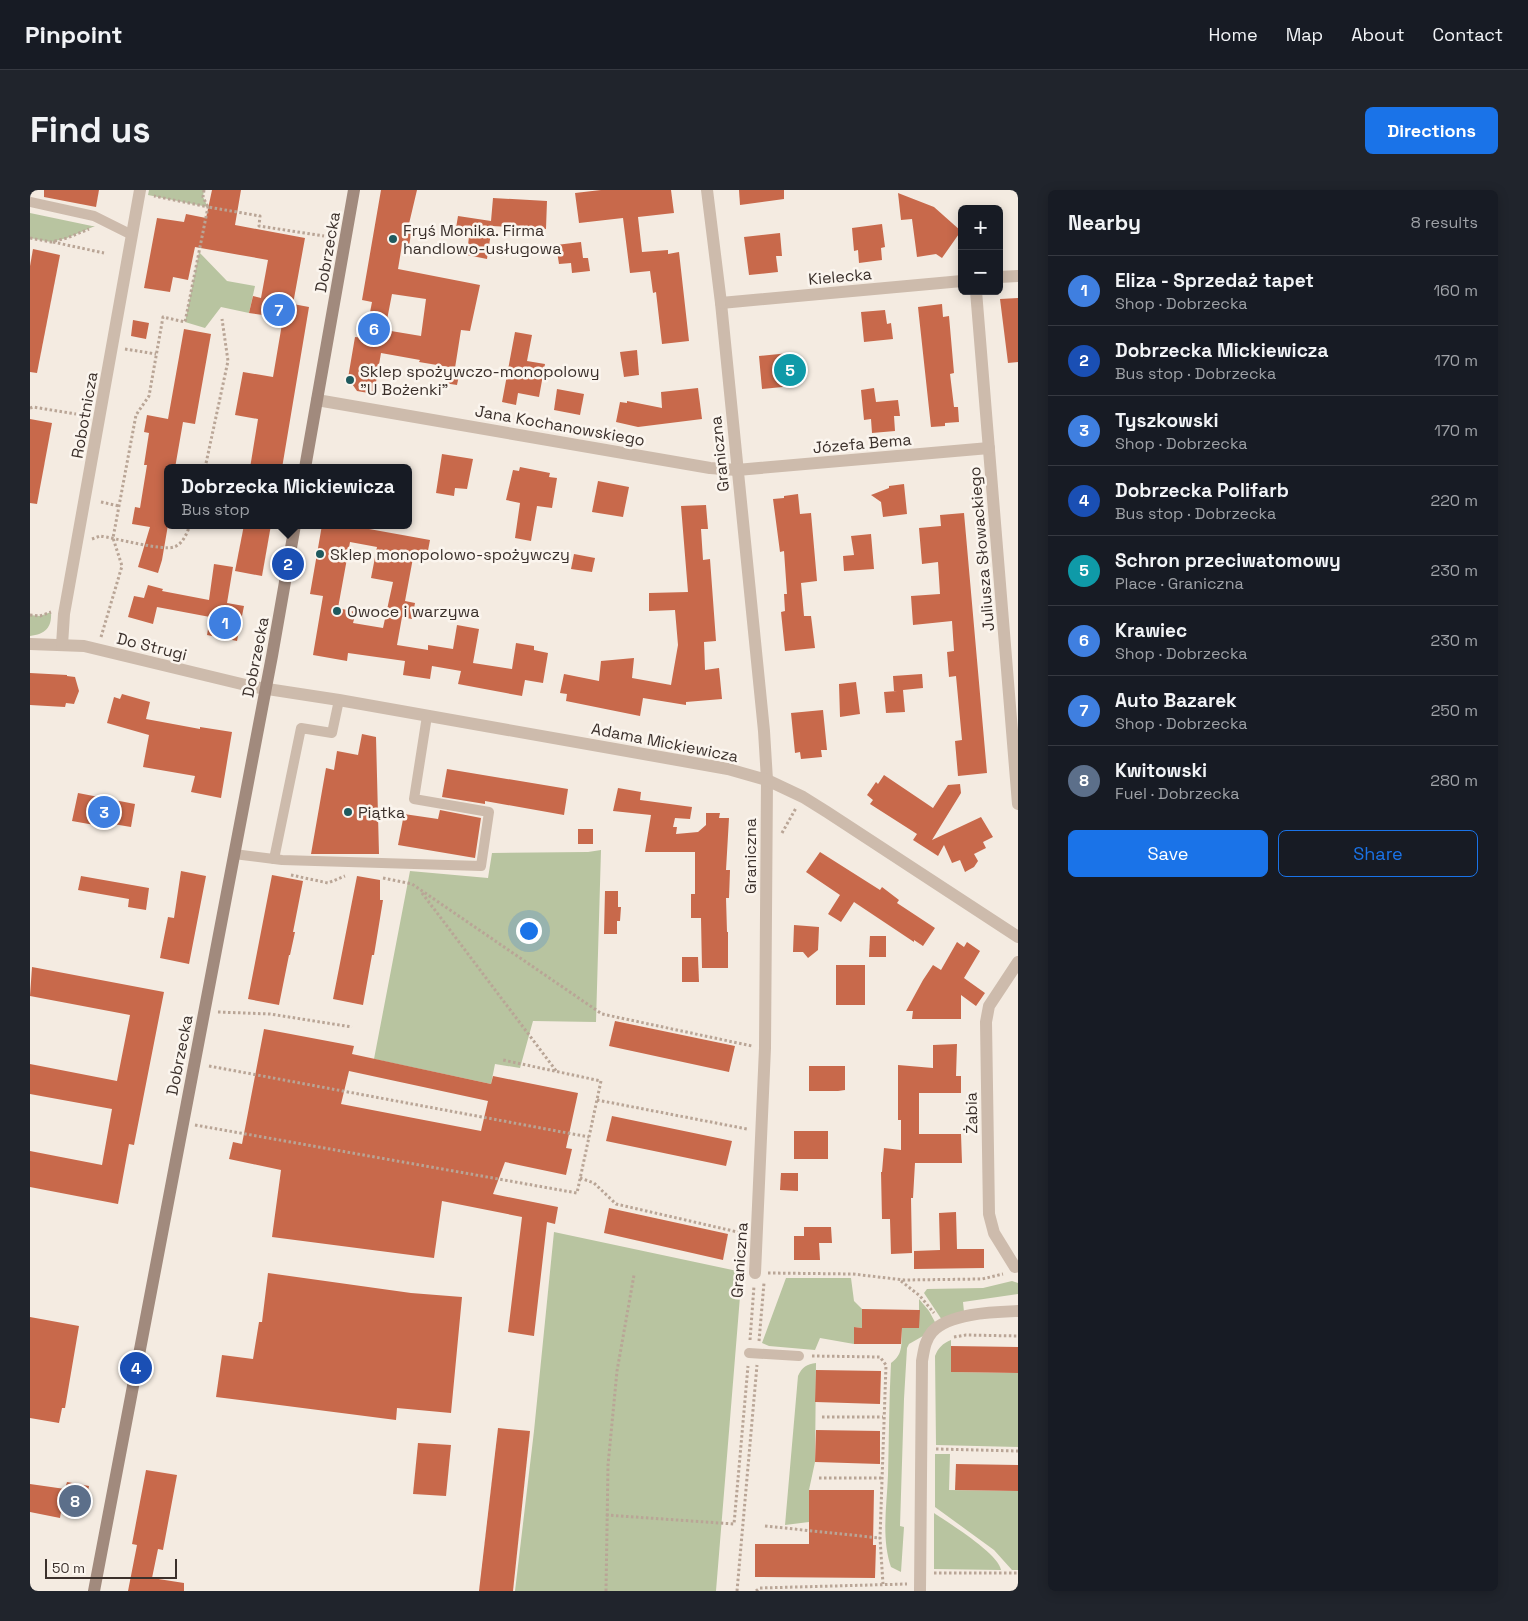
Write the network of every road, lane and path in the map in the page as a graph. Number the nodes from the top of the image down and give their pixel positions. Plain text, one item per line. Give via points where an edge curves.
1 (204, 190) edge
2 (354, 190) edge
3 (708, 190) edge
4 (144, 192) edge
5 (30, 202) edge
6 (208, 207) junction
7 (106, 222) junction
8 (132, 235) junction
9 (324, 236) dead end
10 (30, 238) edge
11 (51, 242) junction
12 (104, 253) dead end
13 (1018, 276) edge
14 (1003, 277) edge
15 (958, 281) edge
16 (976, 295) edge
17 (721, 303) junction
18 (222, 319) dead end
19 (118, 348) dead end
20 (156, 354) junction
21 (317, 400) junction
22 (31, 408) edge
23 (76, 414) dead end
24 (989, 448) junction
25 (206, 464) edge
26 (306, 464) edge
27 (738, 470) junction
28 (101, 502) dead end
29 (119, 506) junction
30 (188, 529) edge
31 (294, 529) edge
32 (113, 538) junction
33 (90, 540) dead end
34 (51, 612) dead end
35 (30, 615) edge
36 (30, 644) edge
37 (62, 645) junction
38 (98, 649) junction
39 (265, 689) junction
40 (338, 700) junction
41 (427, 716) junction
42 (767, 780) junction
43 (1018, 804) edge
44 (234, 854) junction
45 (274, 859) junction
46 (354, 872) dead end
47 (283, 873) dead end
48 (383, 878) dead end
49 (420, 891) junction
50 (1018, 937) edge
51 (1018, 962) edge
52 (204, 1012) junction
53 (352, 1027) dead end
54 (765, 1048) junction
55 (503, 1060) dead end
56 (194, 1064) junction
57 (558, 1072) junction
58 (597, 1100) junction
59 (183, 1122) junction
60 (762, 1132) junction
61 (589, 1137) junction
62 (580, 1178) junction
63 (758, 1236) junction
64 (1015, 1267) joint
65 (755, 1273) junction
66 (634, 1275) dead end
67 (900, 1280) junction
68 (1018, 1311) edge
69 (941, 1324) junction
70 (1018, 1336) edge
71 (951, 1337) dead end
72 (749, 1352) junction
73 (799, 1356) joint
74 (822, 1417) dead end
75 (883, 1417) junction
76 (933, 1449) dead end
77 (1018, 1451) edge
78 (819, 1478) dead end
79 (881, 1478) junction
80 (606, 1515) junction
81 (765, 1526) dead end
82 (880, 1538) junction
83 (933, 1573) dead end
84 (1018, 1573) edge
85 (883, 1584) junction
86 (920, 1587) edge
87 (94, 1591) edge
88 (606, 1591) edge
89 (756, 1591) edge

1 - 6 path via 203,197
2 - 21 street, Dobrzecka
3 - 17 street, Graniczna
4 - 6 path
4 - 8 street, Robotnicza
5 - 7 lane via 94,216
6 - 9 path via 260,216 259,226
6 - 20 path via 185,322 163,318
7 - 8 lane
7 - 11 path
8 - 37 street, Robotnicza via 64,614
10 - 11 path
11 - 12 path
13 - 14 street
15 - 17 street, Kielecka
16 - 24 street, Juliusza Słowackiego
17 - 27 street, Graniczna
18 - 25 path via 228,361
19 - 20 path
20 - 29 path via 149,396 136,415
21 - 26 street, Dobrzecka
21 - 27 street, Jana Kochanowskiego
22 - 23 path
24 - 27 street, Józefa Bema
24 - 43 street, Juliusza Słowackiego
27 - 42 street, Graniczna
28 - 29 path
29 - 32 path
30 - 32 path via 175,547 164,548
31 - 39 street, Dobrzecka
32 - 33 path via 100,536
32 - 38 path via 122,566
34 - 35 path
36 - 37 street, Do Strugi
37 - 38 street, Do Strugi
38 - 39 street, Do Strugi
39 - 40 street, Adama Mickiewicza
39 - 44 street, Dobrzecka
40 - 41 street, Adama Mickiewicza
40 - 45 lane via 332,733 301,728
41 - 42 street, Adama Mickiewicza via 728,769
41 - 45 lane via 414,799 490,812 481,866
42 - 50 street, Adama Mickiewicza via 827,812
42 - 54 street, Graniczna
44 - 45 lane
44 - 52 street, Dobrzecka
46 - 47 path via 328,883
48 - 49 path via 412,884
49 - 54 path via 602,1014
49 - 57 path
51 - 64 street, Żabia via 989,1006 986,1022 989,1214 994,1233
52 - 53 path via 270,1014
52 - 56 street, Dobrzecka
54 - 60 street, Graniczna
55 - 57 path
56 - 59 street, Dobrzecka
56 - 61 path
57 - 58 path via 601,1081
58 - 60 path
58 - 61 path
59 - 62 path via 577,1193
59 - 87 street, Dobrzecka
60 - 63 street, Graniczna
61 - 62 path
62 - 63 path via 594,1184 616,1204
63 - 65 street, Graniczna
64 - 67 path via 982,1279
65 - 67 path via 853,1274
65 - 72 path, Graniczna
66 - 80 path via 617,1371
67 - 69 path via 931,1307
68 - 69 street via 966,1316
69 - 86 street via 931,1333 922,1361
70 - 71 path
72 - 73 lane
72 - 80 path, Graniczna via 734,1524
73 - 75 path via 880,1357 886,1365
74 - 75 path
75 - 79 path
76 - 77 path
78 - 79 path
79 - 82 path
80 - 88 path
81 - 82 path
82 - 85 path
83 - 84 path
85 - 86 path
85 - 89 path via 760,1588

